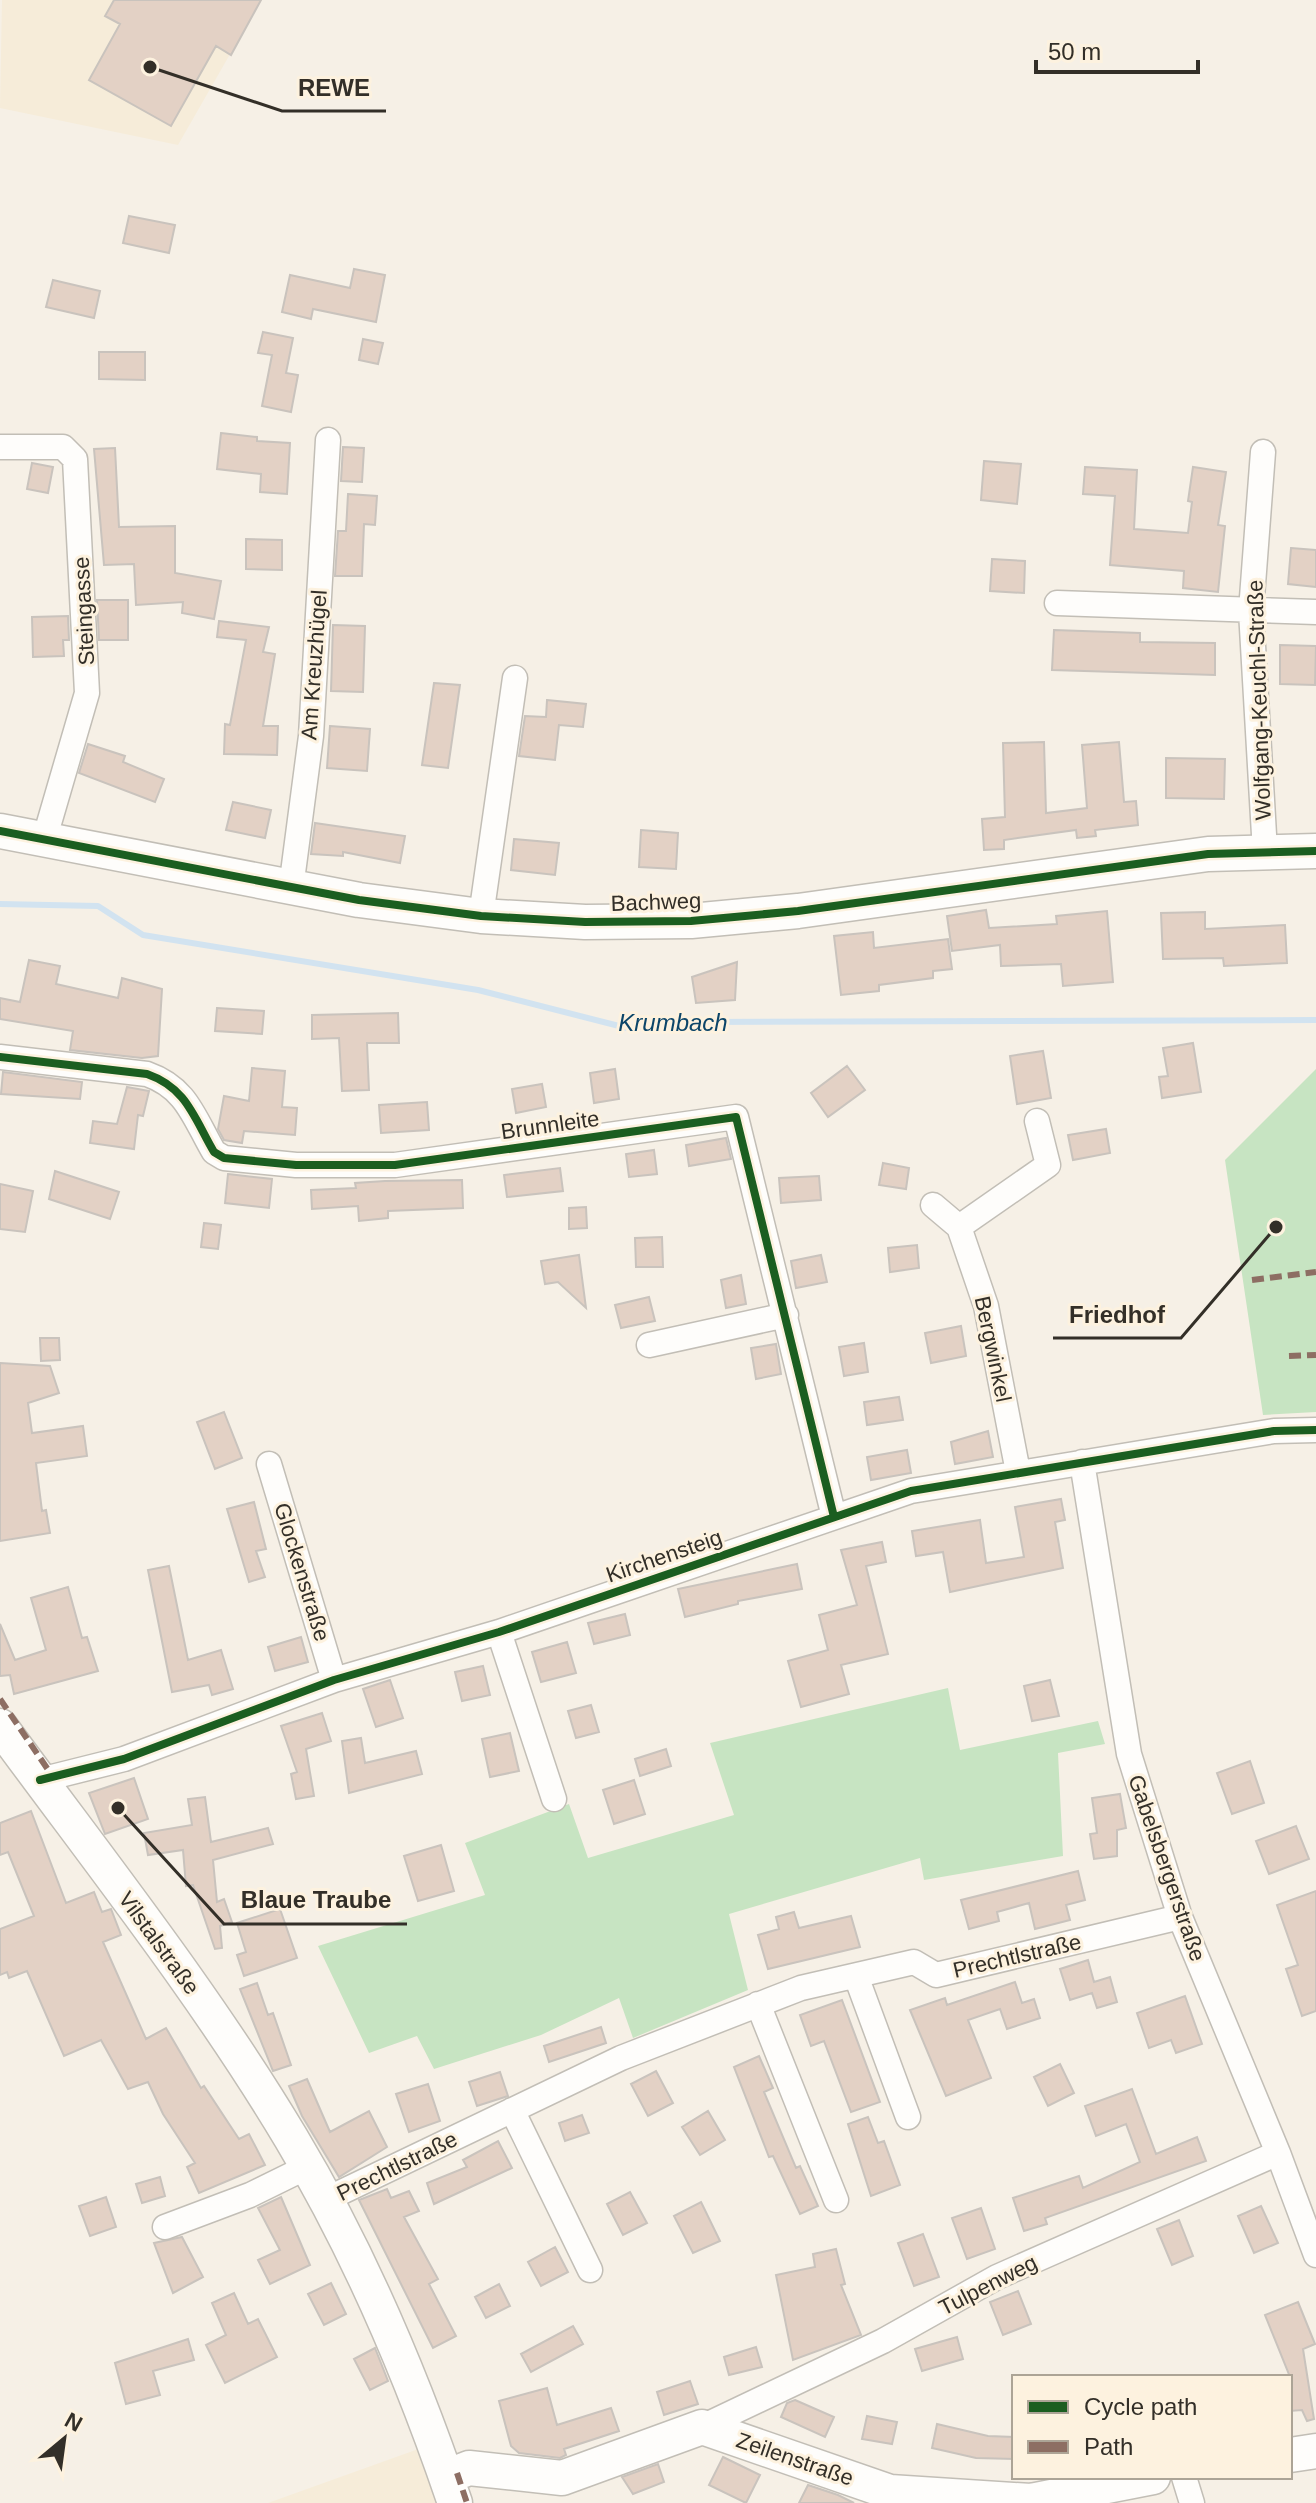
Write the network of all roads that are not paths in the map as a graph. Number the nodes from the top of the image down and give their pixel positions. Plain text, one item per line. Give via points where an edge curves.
1 (328, 440) dead end
2 (0, 447) edge
3 (1263, 452) dead end
4 (1057, 603) dead end
5 (1251, 611) junction
6 (1316, 612) edge
7 (515, 678) dead end
8 (0, 831) edge
9 (45, 837) junction
10 (1316, 851) edge
11 (1265, 852) junction
12 (291, 888) junction
13 (481, 916) junction
14 (0, 1057) edge
15 (1037, 1121) dead end
16 (933, 1205) dead end
17 (959, 1227) junction
18 (786, 1315) junction
19 (649, 1345) dead end
20 (1316, 1430) edge
21 (1082, 1462) junction
22 (269, 1464) dead end
23 (1018, 1472) junction
24 (834, 1517) junction
25 (499, 1632) junction
26 (334, 1680) junction
27 (0, 1726) edge
28 (40, 1780) junction
29 (554, 1799) dead end
30 (1180, 1917) junction
31 (856, 1976) junction
32 (758, 2004) junction
33 (512, 2110) junction
34 (908, 2117) dead end
35 (1278, 2153) junction
36 (307, 2167) junction
37 (325, 2200) junction
38 (836, 2200) dead end
39 (165, 2227) dead end
40 (1316, 2255) edge
41 (590, 2270) dead end
42 (702, 2427) junction
43 (1316, 2451) edge
44 (1292, 2455) edge
45 (1143, 2479) edge
46 (1185, 2479) edge
47 (450, 2490) edge
48 (1192, 2503) edge

1 - 12 street, Am Kreuzhügel via 311,736
2 - 9 street, Steingasse via 63,447 75,459 87,693
3 - 5 street, Wolfgang-Keuchl-Straße
4 - 5 street
5 - 6 street
5 - 11 street, Wolfgang-Keuchl-Straße
7 - 13 street
8 - 9 street, Bachweg
9 - 12 street, Bachweg
10 - 11 street, Bachweg
11 - 13 street, Bachweg via 1208,854 691,921
12 - 13 street, Bachweg
14 - 18 street, Brunnleite via 165,1080 179,1090 214,1152 224,1158 296,1165 395,1165 736,1117
15 - 17 street via 1048,1165
16 - 17 street
17 - 23 street, Bergwinkel via 986,1306
18 - 19 street
18 - 24 street, Brunnleite
20 - 21 street, Kirchensteig via 1274,1431
21 - 23 street, Kirchensteig
21 - 30 street, Gabelsbergerstraße via 1129,1754
22 - 26 street, Glockenstraße
23 - 24 street, Kirchensteig via 911,1491
24 - 25 street, Kirchensteig
25 - 26 street, Kirchensteig
25 - 29 street
26 - 28 street, Kirchensteig via 124,1759
27 - 28 street, Vilstalstraße
28 - 36 street, Vilstalstraße via 203,2003
30 - 31 street, Prechtlstraße via 936,1975 914,1962
30 - 35 street, Gabelsbergerstraße
31 - 32 street, Prechtlstraße
31 - 34 street
32 - 33 street, Prechtlstraße via 621,2058
32 - 38 street
33 - 37 street, Prechtlstraße
33 - 41 street
35 - 40 street, Gabelsbergerstraße
35 - 42 street, Tulpenweg via 997,2277 883,2341
36 - 37 street, Vilstalstraße
36 - 39 street
37 - 47 street, Vilstalstraße via 379,2306
42 - 45 street, Zeilenstraße via 890,2492 1031,2501
42 - 47 street via 562,2478 469,2468
43 - 44 street
46 - 48 street

